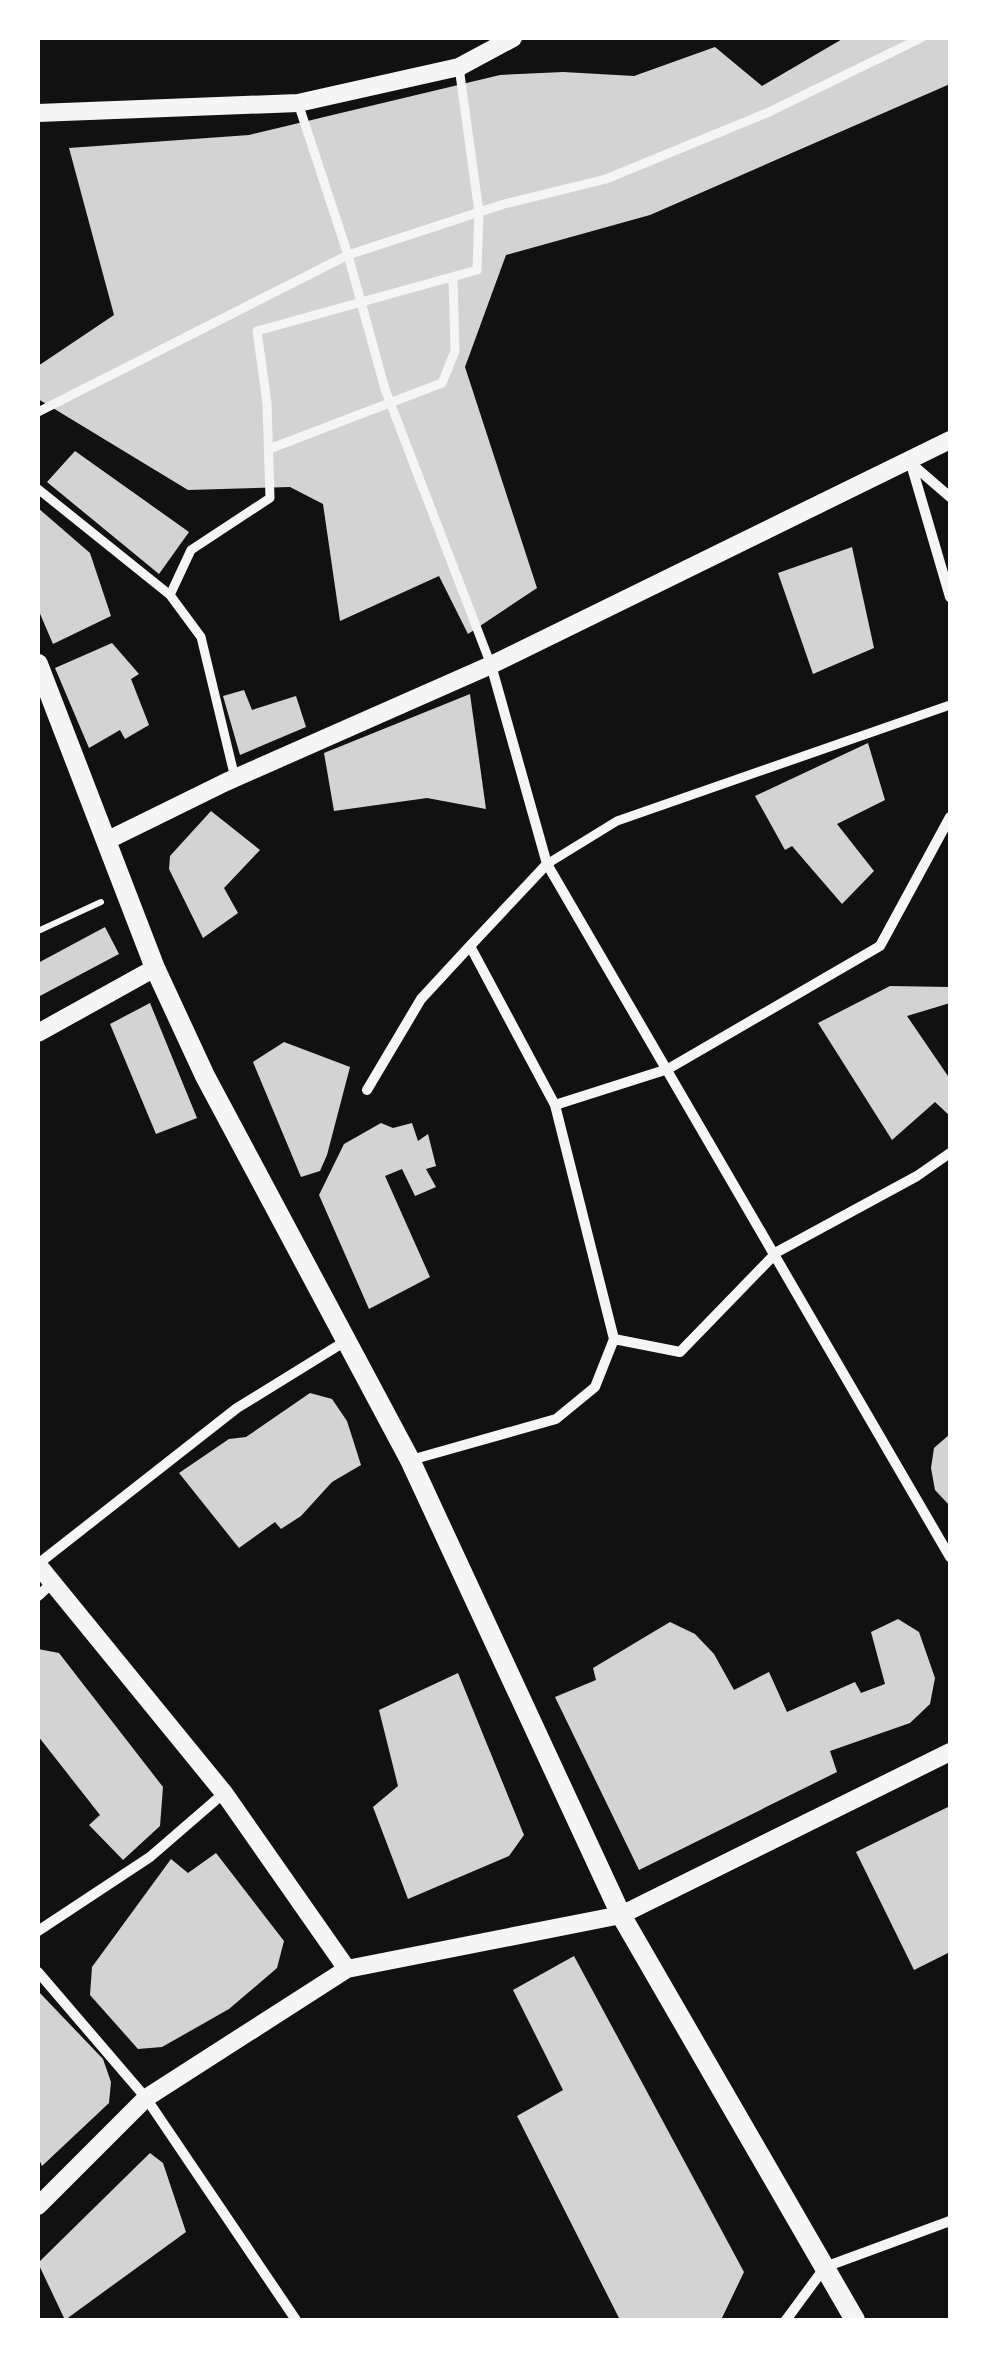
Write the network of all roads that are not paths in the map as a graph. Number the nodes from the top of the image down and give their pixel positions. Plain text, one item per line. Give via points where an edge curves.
1 (513, 38) edge
2 (920, 38) edge
3 (459, 67) junction
4 (298, 103) junction
5 (38, 114) edge
6 (479, 212) junction
7 (348, 255) junction
8 (453, 278) junction
9 (362, 304) junction
10 (392, 405) junction
11 (38, 412) edge
12 (950, 440) edge
13 (270, 449) junction
14 (911, 464) junction
15 (38, 489) edge
16 (950, 497) edge
17 (170, 595) junction
18 (950, 597) edge
19 (38, 664) edge
20 (491, 665) junction
21 (950, 706) edge
22 (235, 778) junction
23 (950, 818) edge
24 (106, 841) junction
25 (547, 864) junction
26 (470, 946) junction
27 (155, 968) junction
28 (38, 1034) edge
29 (668, 1069) junction
30 (367, 1090) dead end
31 (555, 1105) junction
32 (950, 1153) edge
33 (777, 1252) junction
34 (614, 1339) junction
35 (344, 1342) junction
36 (410, 1460) junction
37 (950, 1555) edge
38 (38, 1565) edge
39 (52, 1582) junction
40 (38, 1596) edge
41 (950, 1752) edge
42 (224, 1793) junction
43 (621, 1914) junction
44 (38, 1931) edge
45 (346, 1970) junction
46 (38, 1972) edge
47 (146, 2098) junction
48 (38, 2206) edge
49 (950, 2221) edge
50 (826, 2267) junction
51 (296, 2320) edge
52 (786, 2320) edge
53 (855, 2320) edge

1 - 3 street
2 - 6 street via 769,112 606,179
3 - 4 street
3 - 6 street
4 - 5 street
4 - 7 street
6 - 7 street
6 - 8 street via 478,270
7 - 9 street
7 - 11 street
8 - 9 street
8 - 10 street via 452,366 442,383
9 - 10 street
9 - 13 street via 257,331
10 - 13 street
10 - 20 street
12 - 14 street
13 - 17 street via 270,498 190,550
14 - 16 street
14 - 18 street
14 - 20 street
15 - 17 street
17 - 22 street via 201,637
19 - 24 main road
20 - 22 street
20 - 25 street
21 - 25 street via 617,820
22 - 24 street
23 - 29 street via 880,946
24 - 27 main road
25 - 26 street
25 - 29 street
26 - 30 street via 422,999
26 - 31 street
27 - 28 street
27 - 35 main road
29 - 31 street
29 - 33 street
31 - 34 street
32 - 33 street
33 - 34 street via 680,1352
33 - 37 street
34 - 36 street via 595,1387 556,1419
35 - 36 main road
35 - 38 street via 237,1408
36 - 43 main road
38 - 39 street
39 - 40 street
39 - 42 street
41 - 43 street
42 - 44 street via 150,1858
42 - 45 street
43 - 45 street
43 - 50 main road
45 - 47 street
46 - 47 street
47 - 48 street
47 - 51 street
49 - 50 street
50 - 52 street
50 - 53 main road

